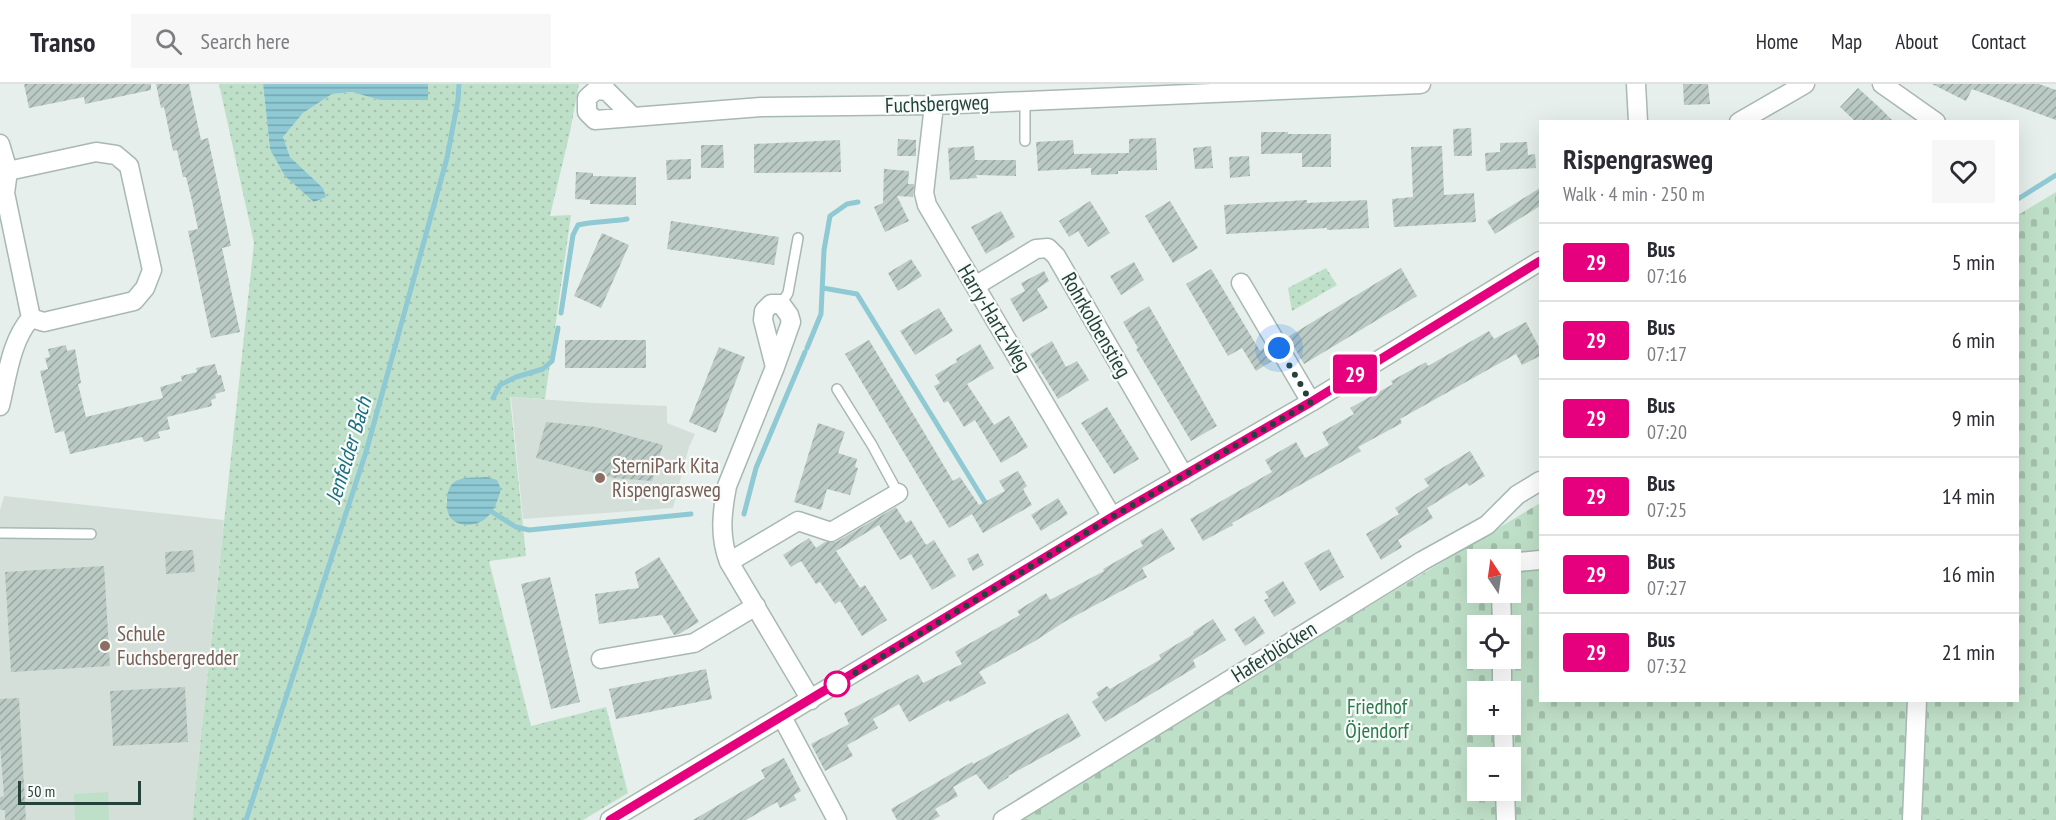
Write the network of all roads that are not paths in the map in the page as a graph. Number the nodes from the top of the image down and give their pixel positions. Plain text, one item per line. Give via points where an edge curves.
1 (1421, 84) edge
2 (1636, 84) edge
3 (1805, 84) edge
4 (1882, 84) edge
5 (1025, 101) junction
6 (934, 105) junction
7 (633, 117) dead end
8 (1638, 120) edge
9 (1742, 120) edge
10 (1933, 120) edge
11 (1025, 141) dead end
12 (0, 144) edge
13 (8, 171) junction
14 (798, 238) dead end
15 (1539, 262) edge
16 (1241, 284) dead end
17 (975, 286) junction
18 (781, 304) joint
19 (31, 318) junction
20 (837, 389) dead end
21 (1311, 402) junction
22 (0, 406) edge
23 (1184, 476) junction
24 (1539, 482) edge
25 (898, 493) joint
26 (1112, 517) junction
27 (0, 533) edge
28 (92, 534) dead end
29 (1539, 560) edge
30 (729, 562) junction
31 (1521, 562) edge
32 (756, 606) junction
33 (601, 659) dead end
34 (811, 700) junction
35 (1917, 702) edge
36 (782, 717) junction
37 (1505, 801) edge
38 (629, 815) edge
39 (610, 820) edge
40 (837, 820) edge
41 (1003, 820) edge
42 (1506, 820) edge
43 (1912, 820) edge

1 - 5 street, Fuchsbergweg
2 - 8 street
3 - 9 street
4 - 10 street
5 - 6 street, Fuchsbergweg
5 - 11 lane
6 - 7 street, Fuchsbergweg via 761,107
6 - 17 street, Harry-Hartz-Weg via 924,193 927,205
12 - 13 street
13 - 19 street via 5,193
13 - 19 street via 96,152 116,155 129,166 152,270 134,301 44,322
14 - 18 lane via 788,292
15 - 21 street
16 - 21 street
17 - 23 street, Rohrkolbenstieg via 1036,249 1048,248
17 - 26 street, Harry-Hartz-Weg
18 - 30 street via 791,322 727,486 722,523
19 - 22 street via 23,327
20 - 25 lane
21 - 23 street
23 - 26 street
24 - 41 street, Haferblöcken via 1516,495 1487,525 1422,561
25 - 30 street via 831,532 798,521
26 - 34 street
27 - 28 lane
29 - 31 street
30 - 32 street
32 - 33 street via 694,643
32 - 34 street
34 - 36 street
35 - 43 street
36 - 38 street
36 - 40 street
37 - 42 street
38 - 39 street

